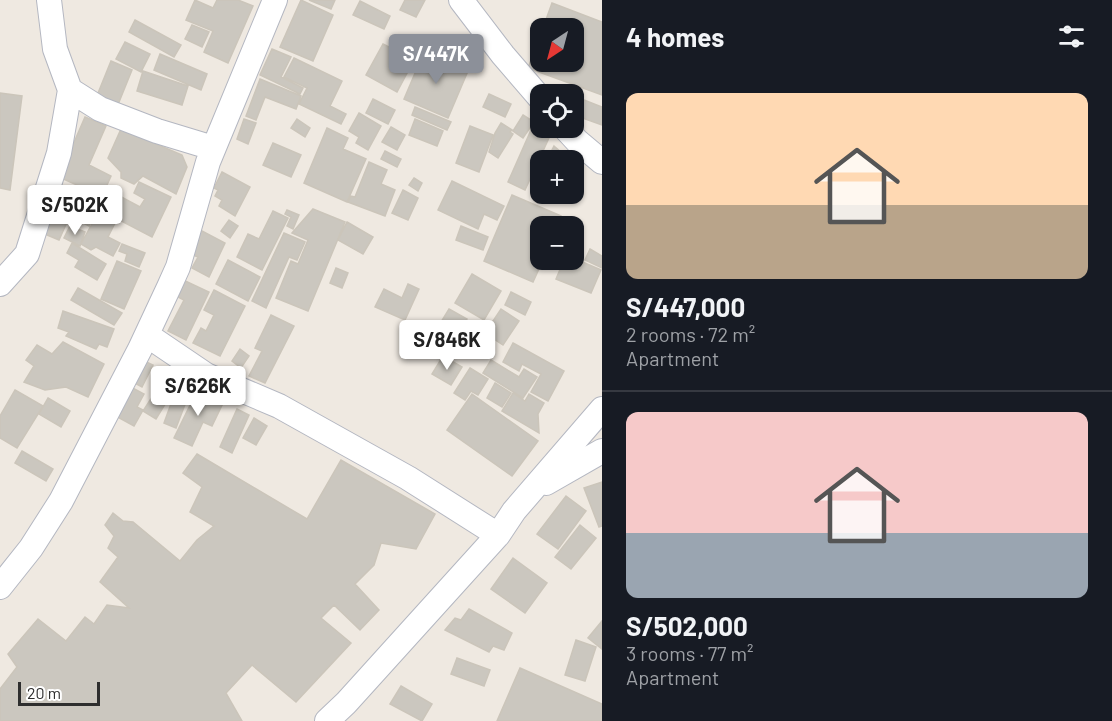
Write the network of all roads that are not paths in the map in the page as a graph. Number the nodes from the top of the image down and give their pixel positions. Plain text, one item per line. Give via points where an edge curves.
1 (49, 0) edge
2 (275, 0) edge
3 (461, 0) edge
4 (530, 86) edge
5 (70, 90) junction
6 (574, 138) edge
7 (213, 148) junction
8 (602, 162) edge
9 (0, 284) edge
10 (147, 335) junction
11 (602, 410) edge
12 (602, 451) edge
13 (531, 491) junction
14 (498, 535) junction
15 (0, 587) edge
16 (327, 721) edge

1 - 5 street via 54,49
2 - 7 street
3 - 4 street
5 - 7 street via 100,109
5 - 9 street via 59,153 27,254
6 - 8 street
7 - 10 street via 178,267
10 - 14 street via 206,375 279,406 408,478
10 - 15 street via 61,501
11 - 13 street
12 - 13 street
13 - 14 street
14 - 16 street

